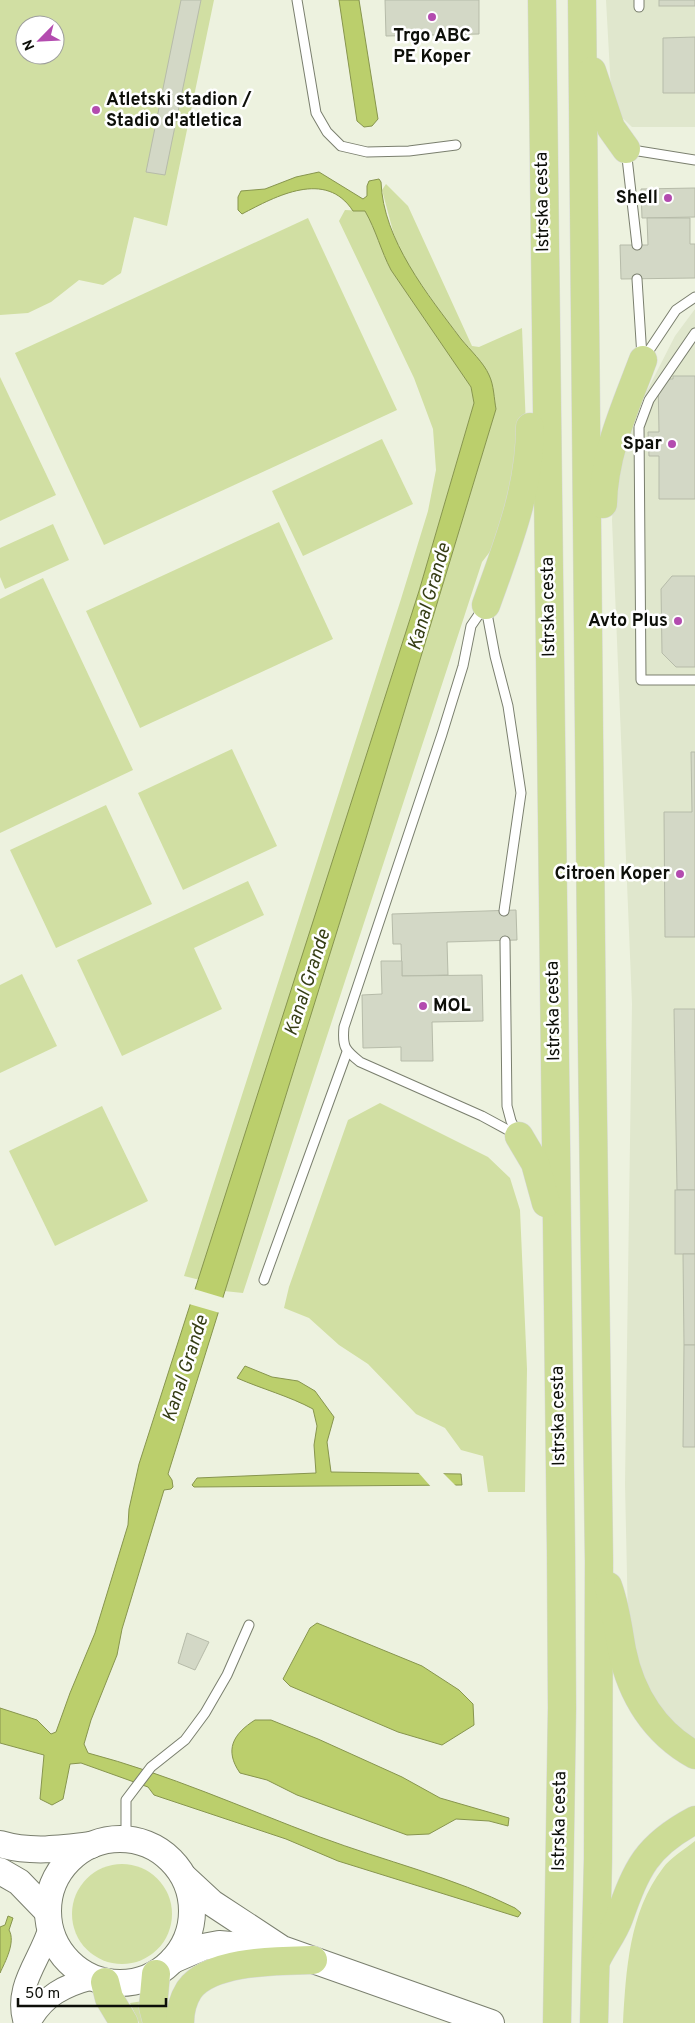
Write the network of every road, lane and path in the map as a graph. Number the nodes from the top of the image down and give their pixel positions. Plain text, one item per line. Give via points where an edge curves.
1 (297, 0) edge
2 (542, 0) edge
3 (582, 0) edge
4 (583, 38) junction
5 (456, 145) dead end
6 (626, 149) junction
7 (695, 160) edge
8 (637, 245) dead end
9 (637, 279) dead end
10 (695, 297) edge
11 (695, 333) edge
12 (545, 354) junction
13 (643, 360) junction
14 (589, 589) junction
15 (486, 605) junction
16 (695, 680) edge
17 (504, 911) dead end
18 (505, 941) dead end
19 (347, 1052) junction
20 (519, 1136) junction
21 (556, 1230) junction
22 (264, 1280) dead end
23 (599, 1561) junction
24 (249, 1625) dead end
25 (695, 1755) edge
26 (695, 1820) edge
27 (126, 1839) junction
28 (0, 1844) edge
29 (92, 1845) junction
30 (0, 1871) edge
31 (181, 1873) junction
32 (49, 1919) junction
33 (282, 1949) junction
34 (231, 1956) junction
35 (313, 1960) junction
36 (595, 1962) junction
37 (165, 1967) junction
38 (558, 1974) junction
39 (99, 1980) junction
40 (24, 2023) edge
41 (29, 2023) edge
42 (124, 2023) edge
43 (157, 2023) edge
44 (180, 2023) edge
45 (491, 2023) edge
46 (542, 2023) edge
47 (557, 2023) edge
48 (594, 2023) edge

1 - 5 lane via 316,113 327,132 341,146 367,152
2 - 12 highway, Istrska cesta
3 - 4 highway
4 - 6 highway via 611,128
4 - 14 highway
6 - 7 lane
6 - 8 lane
9 - 13 lane
10 - 13 lane via 676,310
11 - 16 lane via 649,400 639,427 641,680
12 - 15 highway via 530,382 527,478 519,513
12 - 21 highway, Istrska cesta
13 - 14 highway via 612,441 603,488 602,536
14 - 23 highway
15 - 17 lane via 494,656 508,706 521,793
15 - 19 lane via 472,626 442,734 344,1027 343,1040
18 - 20 lane via 507,1106
19 - 20 lane via 360,1062 482,1116
19 - 22 lane
20 - 21 highway via 535,1162
21 - 38 highway, Istrska cesta via 562,1708
23 - 25 highway via 616,1606 622,1652 632,1685 644,1708 661,1729
23 - 36 highway
24 - 27 lane via 227,1676 205,1713 184,1740 151,1767 126,1800
26 - 36 highway via 675,1830 654,1848 639,1868 618,1919
27 - 29 main road
27 - 31 main road via 152,1846 169,1858
28 - 29 main road via 38,1850
29 - 32 main road via 72,1858 62,1870 54,1884
30 - 32 main road via 19,1882
31 - 33 main road via 212,1903
31 - 37 main road via 192,1904 192,1921 188,1937
32 - 39 main road via 61,1952 74,1966
32 - 40 street via 46,1941 28,1973 22,1993
33 - 34 main road
33 - 35 main road
34 - 35 highway
34 - 37 main road via 203,1947
34 - 44 highway via 189,1989 181,2006
35 - 45 main road
36 - 48 highway
37 - 39 main road via 131,1982
37 - 43 highway via 154,2007
38 - 46 highway
38 - 47 highway, Istrska cesta
39 - 41 street via 72,1984 53,1994 42,2003
39 - 42 highway

